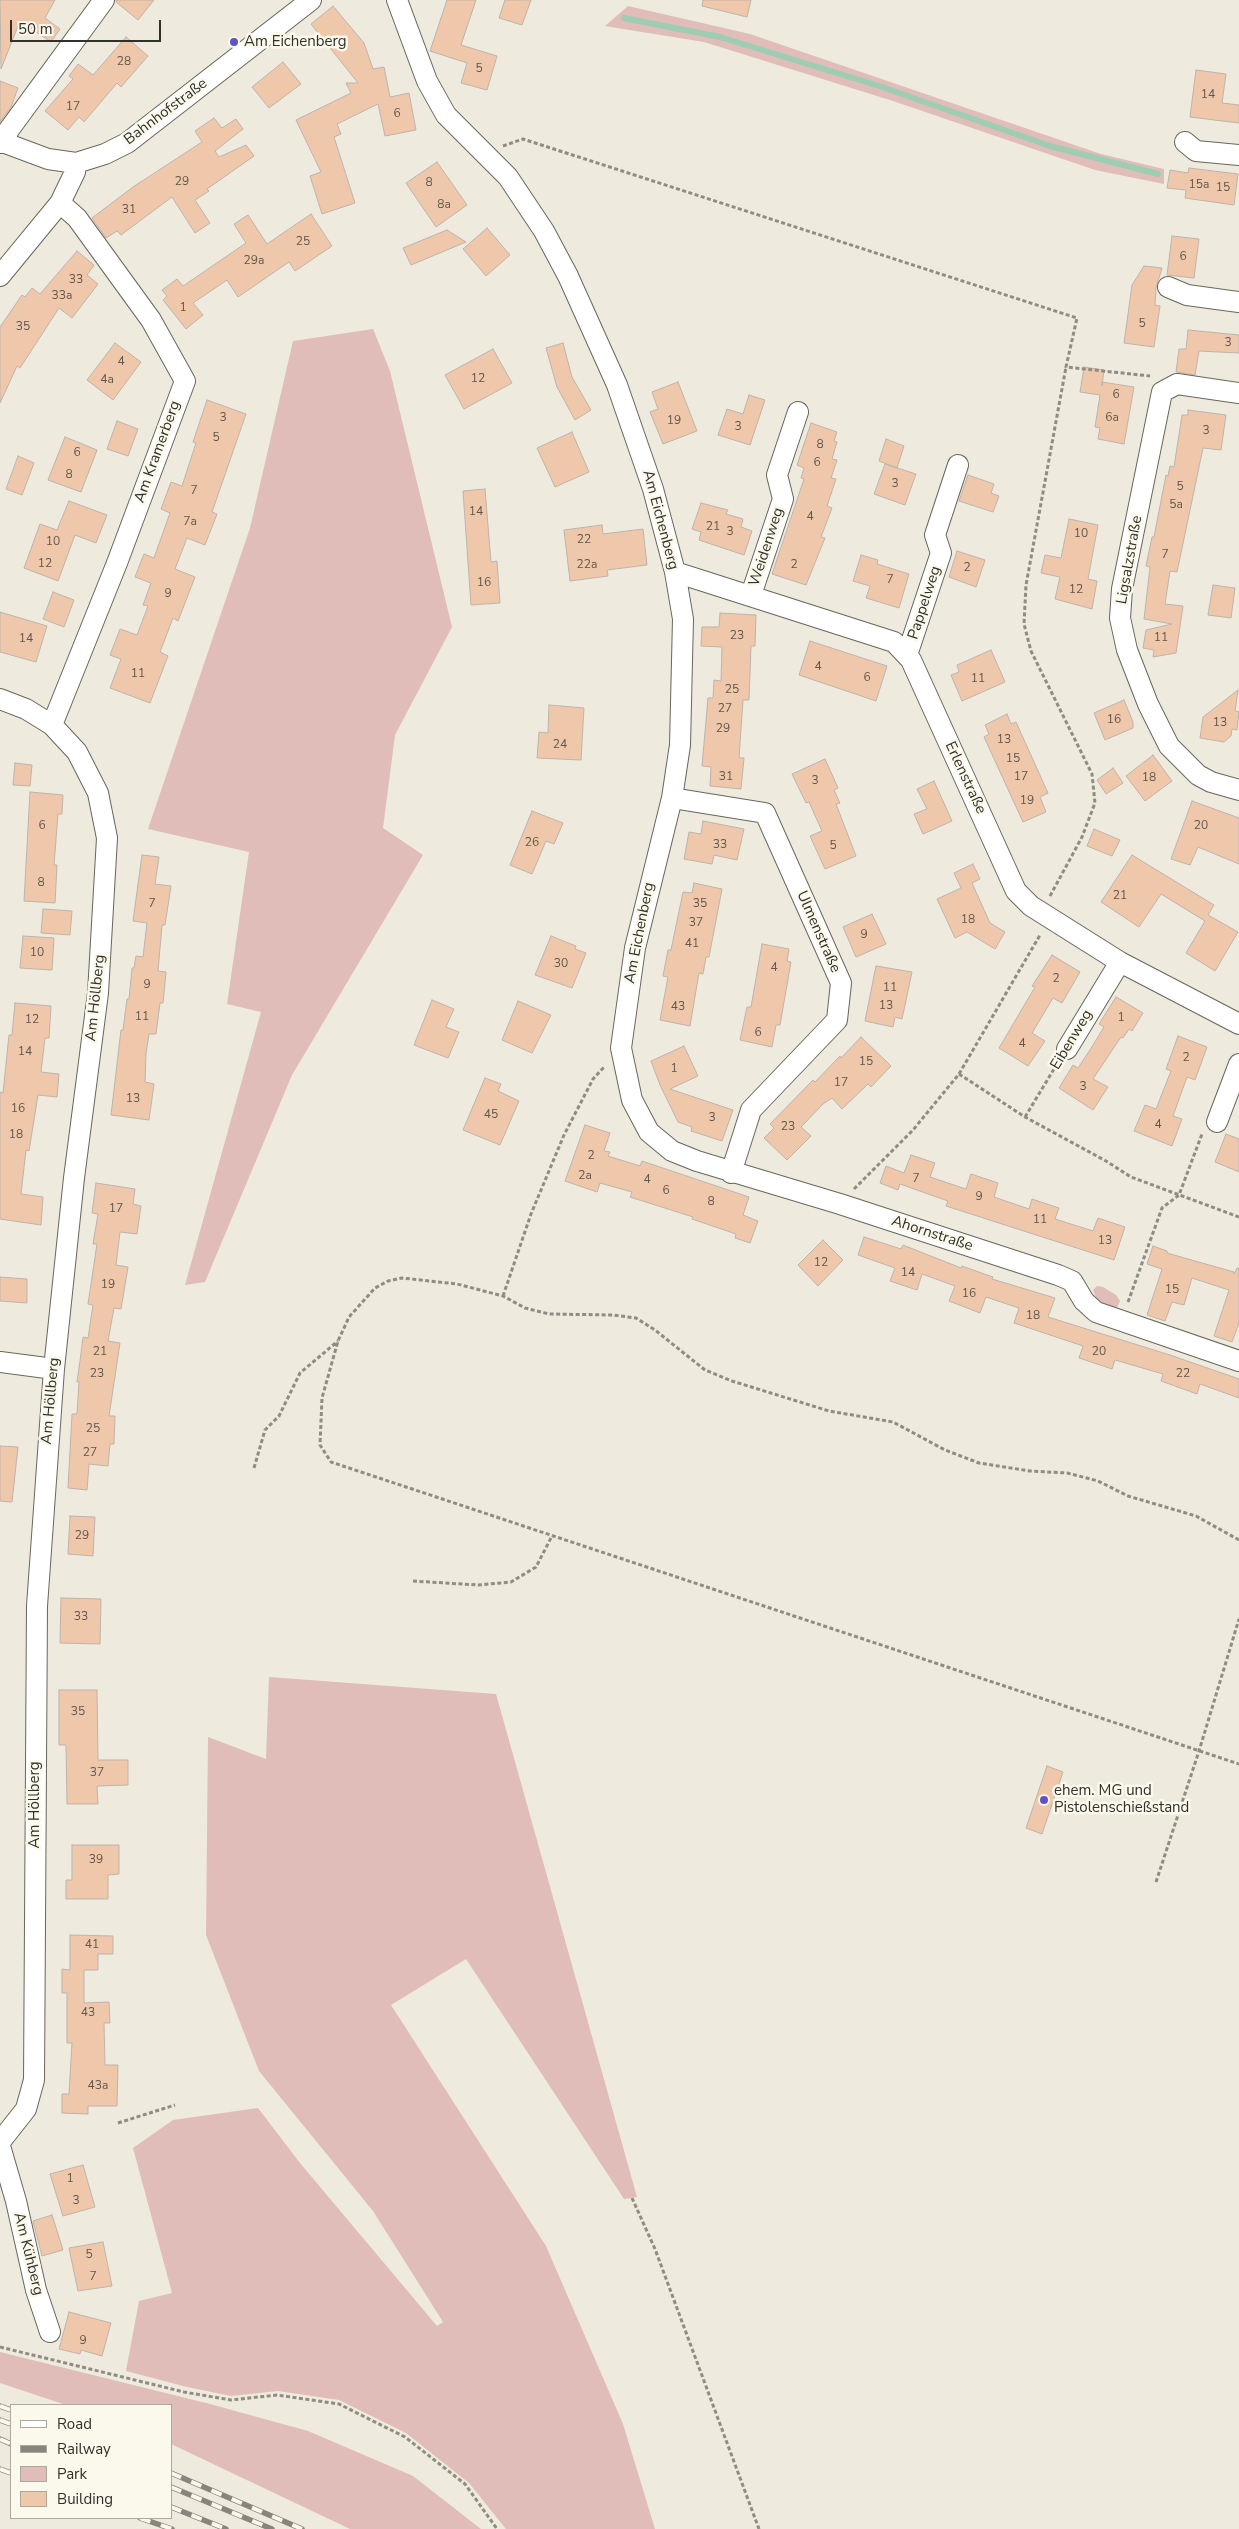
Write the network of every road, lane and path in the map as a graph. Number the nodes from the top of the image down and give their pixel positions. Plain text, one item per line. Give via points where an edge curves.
1 (104, 0) edge
2 (311, 0) edge
3 (397, 0) edge
4 (1185, 142) dead end
5 (3, 143) edge
6 (483, 152) junction
7 (1239, 155) edge
8 (76, 162) junction
9 (60, 204) junction
10 (0, 276) edge
11 (1168, 286) dead end
12 (1239, 302) edge
13 (1066, 367) junction
14 (1170, 386) junction
15 (1239, 393) edge
16 (798, 412) dead end
17 (958, 465) dead end
18 (674, 572) junction
19 (751, 595) junction
20 (907, 655) junction
21 (0, 699) edge
22 (52, 725) junction
23 (1239, 790) edge
24 (672, 798) junction
25 (1046, 915) junction
26 (1120, 962) junction
27 (1239, 1024) edge
28 (621, 1048) junction
29 (1067, 1048) joint
30 (1239, 1064) edge
31 (959, 1074) junction
32 (632, 1100) joint
33 (1025, 1117) junction
34 (1217, 1122) joint
35 (731, 1173) junction
36 (1178, 1195) junction
37 (840, 1204) junction
38 (1239, 1217) edge
39 (503, 1296) junction
40 (1121, 1322) junction
41 (338, 1341) junction
42 (1239, 1361) edge
43 (0, 1362) edge
44 (54, 1369) junction
45 (254, 1468) dead end
46 (552, 1536) junction
47 (1239, 1540) edge
48 (414, 1581) dead end
49 (1239, 1619) edge
50 (1199, 1752) junction
51 (1239, 1764) edge
52 (1156, 1882) dead end
53 (175, 2105) dead end
54 (118, 2122) dead end
55 (0, 2144) edge
56 (632, 2198) dead end
57 (50, 2332) dead end
58 (0, 2347) edge
59 (497, 2529) edge
60 (759, 2529) edge

1 - 5 street via 8,131
2 - 8 street, Bahnhofstraße via 128,143
3 - 6 street, Am Eichenberg via 427,81 446,115
4 - 7 street via 1196,151
5 - 8 street via 48,159
6 - 13 path via 523,139 1077,318
6 - 18 street, Am Eichenberg via 508,177 568,276 617,385 653,489
8 - 9 street via 75,172
9 - 10 street
9 - 22 street, Am Kramerberg via 77,218 151,320 184,381
11 - 12 street via 1187,295
13 - 14 path via 1156,377
13 - 25 path via 1026,585 1024,624 1031,651 1092,774 1095,803
14 - 15 street via 1177,384
14 - 23 street, Ligsalzstraße via 1162,392 1122,589 1120,618 1127,650 1169,746 1198,775
16 - 19 street, Weidenweg via 777,475 783,499
17 - 20 street, Pappelweg via 935,535 941,553
18 - 19 street, Erlenstraße
18 - 24 street, Am Eichenberg via 683,619 680,745
19 - 20 street, Erlenstraße via 894,642
20 - 25 street, Erlenstraße via 1016,891
21 - 22 street, Am Höllberg via 26,709
22 - 44 street, Am Höllberg via 77,752 98,793 108,838 98,993
24 - 28 street, Am Eichenberg via 635,948
24 - 35 street, Ulmenstraße via 765,812 841,983 837,1020 751,1110
25 - 26 street, Erlenstraße
25 - 31 path
26 - 27 street, Erlenstraße
26 - 29 street, Eibenweg
28 - 32 street, Am Eichenberg
28 - 39 path via 594,1079 564,1135 531,1214
29 - 33 path, Eibenweg
30 - 34 street
31 - 33 path
31 - 37 path via 913,1130
32 - 35 street, Ahornstraße via 649,1132 672,1151
33 - 36 path via 1130,1177
34 - 36 path via 1204,1128
35 - 37 street, Ahornstraße
36 - 38 path
36 - 40 path via 1162,1208
37 - 40 street, Ahornstraße via 1058,1274 1072,1281 1084,1301 1096,1312
39 - 41 path via 457,1284 402,1278 388,1281 375,1288 349,1317
39 - 47 path via 525,1308 550,1314 613,1314 636,1318 705,1370 732,1381 829,1411 893,1422 945,1450 979,1463 1067,1473 1098,1481 1128,1496 1196,1516
40 - 42 street, Ahornstraße
41 - 45 path via 300,1373 279,1416 265,1430
41 - 46 path via 322,1398 319,1428 320,1445 331,1462
43 - 44 street
44 - 55 street, Am Höllberg via 37,1606 34,2080 26,2109
46 - 48 path via 536,1567 511,1582 478,1585
46 - 50 path
49 - 50 path
50 - 51 path
50 - 52 path
53 - 54 path
55 - 57 street, Am Kühberg via 36,2290
56 - 60 path via 655,2249
58 - 59 path via 175,2390 231,2400 277,2395 339,2404 405,2437 465,2484

